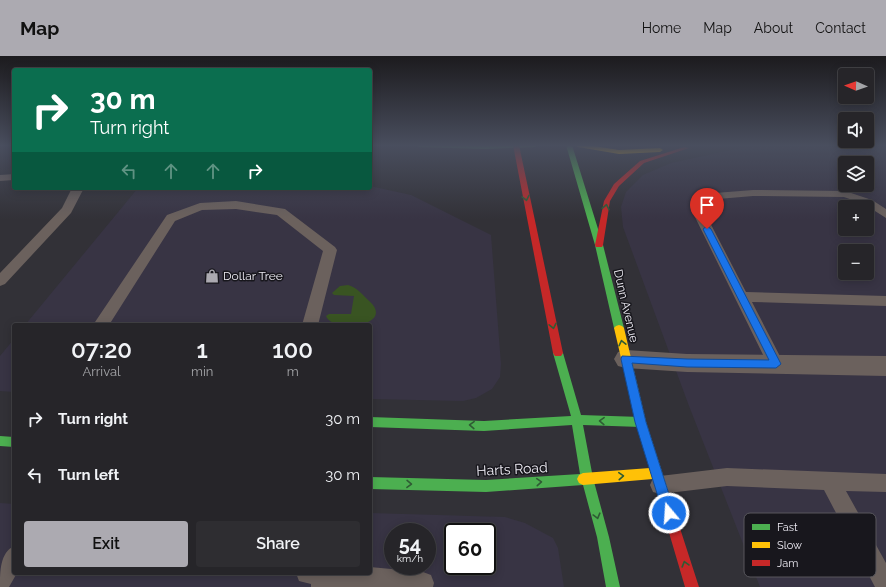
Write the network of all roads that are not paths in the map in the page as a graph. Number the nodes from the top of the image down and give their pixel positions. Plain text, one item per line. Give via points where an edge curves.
1 (521, 170) edge
2 (576, 170) edge
3 (633, 170) edge
4 (12, 177) edge
5 (0, 178) edge
6 (77, 190) edge
7 (886, 214) edge
8 (599, 246) junction
9 (0, 281) edge
10 (743, 297) junction
11 (886, 301) edge
12 (102, 323) edge
13 (311, 323) edge
14 (626, 359) junction
15 (776, 364) junction
16 (886, 366) edge
17 (577, 420) junction
18 (372, 422) edge
19 (641, 422) junction
20 (0, 441) edge
21 (12, 442) edge
22 (587, 478) junction
23 (658, 479) junction
24 (830, 481) junction
25 (372, 483) edge
26 (886, 483) edge
27 (847, 513) edge
28 (12, 560) edge
29 (876, 566) edge
30 (317, 578) edge
31 (0, 581) edge
32 (886, 585) edge
33 (422, 587) edge
34 (613, 587) edge
35 (692, 587) edge

1 -> 17 main road via 557,348
2 - 8 main road, Dunn Avenue
8 -> 3 main road via 607,201 616,185
4 - 5 lane
6 - 9 lane via 67,210
7 - 10 lane via 868,202 845,194 753,193 715,196 701,205 700,215
14 -> 8 main road, Dunn Avenue
10 - 11 lane
10 - 15 lane
12 - 13 lane via 170,218 200,207 236,205 281,212 330,250
14 - 15 street
14 - 19 main road, Dunn Avenue
15 - 16 street
17 -> 18 main road via 484,426
19 -> 17 main road
17 - 22 main road
19 - 23 main road, Dunn Avenue
20 - 21 main road
22 -> 23 main road, Harts Road
25 -> 22 main road, Harts Road via 486,486
22 -> 34 main road
23 - 24 lane via 727,477
35 -> 23 main road, Dunn Avenue
24 - 26 lane
24 - 27 lane
28 - 31 lane
29 - 32 lane
30 - 33 lane via 423,583

